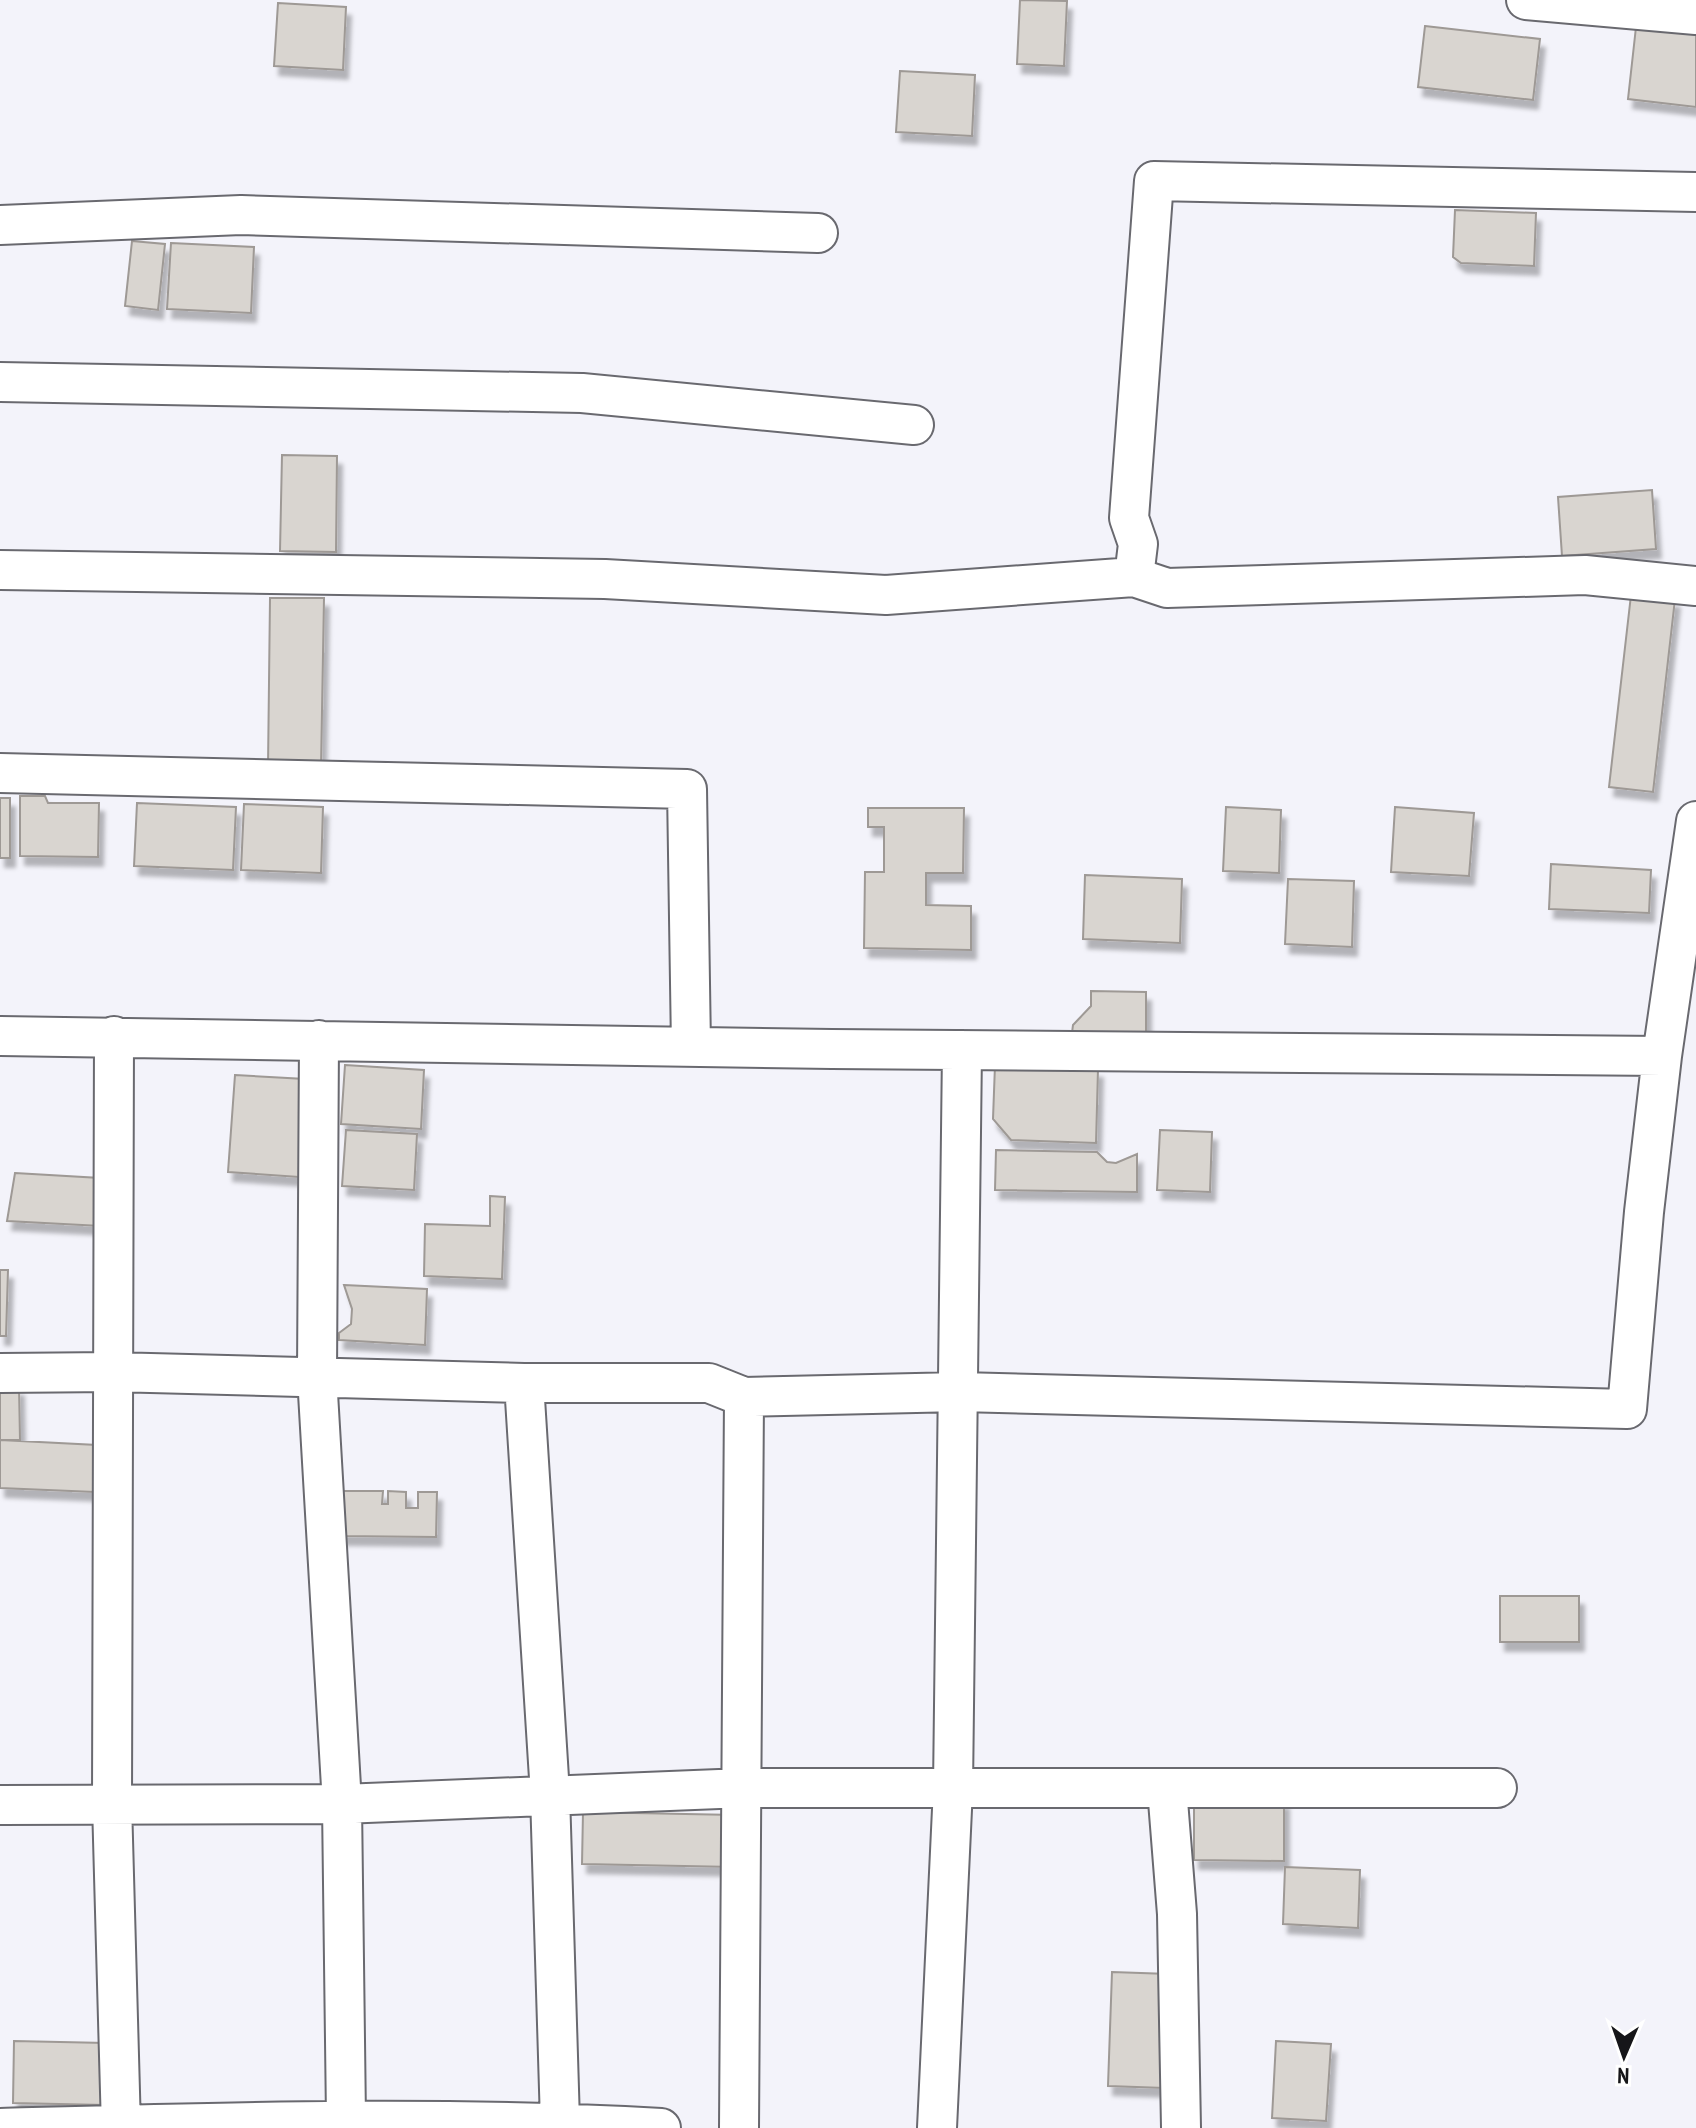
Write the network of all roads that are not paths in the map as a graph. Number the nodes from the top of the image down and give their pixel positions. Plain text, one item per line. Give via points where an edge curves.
1 (1526, 0) edge
2 (1696, 15) edge
3 (1696, 192) edge
4 (0, 225) edge
5 (818, 233) dead end
6 (0, 382) edge
7 (914, 425) dead end
8 (0, 570) edge
9 (1134, 577) junction
10 (1696, 586) edge
11 (0, 773) edge
12 (1696, 821) edge
13 (1684, 987) edge
14 (0, 1036) edge
15 (114, 1036) junction
16 (319, 1040) junction
17 (691, 1047) junction
18 (962, 1050) junction
19 (1662, 1056) junction
20 (112, 1372) junction
21 (0, 1373) edge
22 (317, 1376) junction
23 (524, 1383) junction
24 (960, 1392) junction
25 (744, 1397) junction
26 (744, 1788) junction
27 (953, 1788) junction
28 (1167, 1788) junction
29 (1497, 1788) dead end
30 (550, 1794) junction
31 (112, 1803) junction
32 (342, 1804) junction
33 (0, 1805) edge
34 (346, 2119) junction
35 (560, 2122) junction
36 (121, 2126) edge
37 (0, 2128) edge
38 (661, 2128) edge
39 (739, 2128) edge
40 (937, 2128) edge
41 (1181, 2128) edge

1 - 2 street
3 - 9 street via 1154,181 1129,518 1138,544
4 - 5 street via 241,215
6 - 7 street via 582,393
8 - 9 street via 605,579 886,595
9 - 10 street via 1167,588 1585,575
11 - 17 street via 687,789
12 - 13 street
13 - 19 street
14 - 15 street
15 - 16 street
15 - 20 street
16 - 17 street
16 - 22 street
17 - 18 street
18 - 19 street
18 - 24 street
19 - 24 street via 1627,1409
20 - 21 street
20 - 22 street
20 - 31 street
22 - 23 street
22 - 32 street
23 - 25 street via 709,1383
23 - 30 street
24 - 25 street
24 - 27 street
25 - 26 street
26 - 27 street
26 - 30 street
26 - 39 street
27 - 28 street
27 - 40 street
28 - 29 street
28 - 41 street via 1177,1914
30 - 32 street
30 - 35 street
31 - 32 street
31 - 33 street
31 - 36 street
32 - 34 street
34 - 35 street
34 - 36 street
35 - 38 street
36 - 37 street

